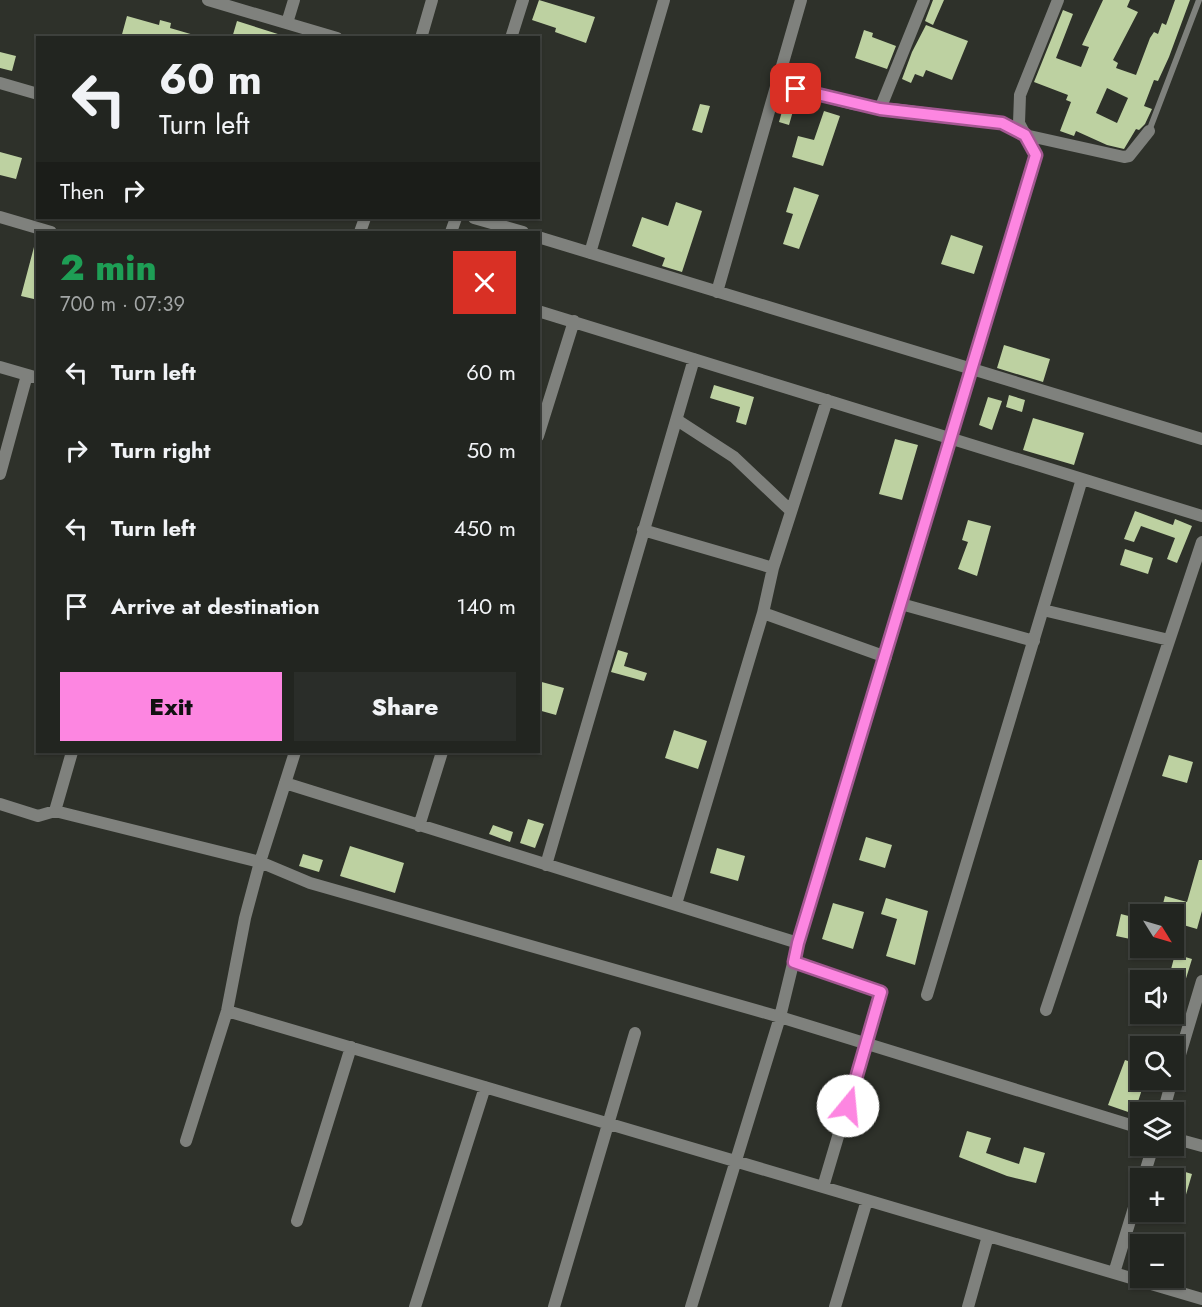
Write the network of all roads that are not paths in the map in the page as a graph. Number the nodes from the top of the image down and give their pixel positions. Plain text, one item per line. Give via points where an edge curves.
1 (208, 0) edge
2 (294, 0) edge
3 (432, 0) edge
4 (523, 0) edge
5 (664, 0) edge
6 (801, 0) edge
7 (924, 0) edge
8 (1058, 0) edge
9 (1199, 0) edge
10 (287, 23) junction
11 (330, 36) edge
12 (422, 36) edge
13 (513, 36) edge
14 (0, 83) edge
15 (777, 84) junction
16 (36, 93) edge
17 (880, 109) junction
18 (1149, 131) joint
19 (1025, 135) junction
20 (0, 217) edge
21 (478, 219) edge
22 (48, 231) edge
23 (520, 231) edge
24 (540, 238) edge
25 (590, 253) junction
26 (717, 292) junction
27 (540, 311) edge
28 (574, 321) junction
29 (694, 359) junction
30 (0, 367) edge
31 (972, 369) junction
32 (32, 376) edge
33 (827, 400) junction
34 (677, 420) junction
35 (540, 430) edge
36 (952, 439) junction
37 (1202, 439) edge
38 (0, 474) edge
39 (1082, 479) junction
40 (791, 511) junction
41 (1202, 516) edge
42 (643, 530) junction
43 (1202, 542) edge
44 (773, 568) junction
45 (901, 604) junction
46 (1043, 610) junction
47 (763, 613) junction
48 (1169, 640) junction
49 (1034, 641) junction
50 (886, 657) junction
51 (72, 753) edge
52 (295, 753) edge
53 (442, 753) edge
54 (285, 783) junction
55 (0, 804) edge
56 (55, 811) junction
57 (419, 825) junction
58 (260, 862) junction
59 (546, 865) junction
60 (675, 904) junction
61 (798, 943) junction
62 (794, 962) junction
63 (1202, 981) edge
64 (927, 995) dead end
65 (1046, 1010) dead end
66 (227, 1011) junction
67 (780, 1017) junction
68 (635, 1033) dead end
69 (1184, 1042) edge
70 (866, 1045) junction
71 (351, 1047) junction
72 (485, 1087) junction
73 (609, 1124) junction
74 (1130, 1125) edge
75 (186, 1141) dead end
76 (1184, 1141) edge
77 (1202, 1146) edge
78 (736, 1161) junction
79 (823, 1187) junction
80 (867, 1200) junction
81 (297, 1221) dead end
82 (1130, 1221) edge
83 (988, 1236) junction
84 (1114, 1273) junction
85 (1202, 1299) edge
86 (415, 1307) edge
87 (554, 1307) edge
88 (691, 1307) edge
89 (836, 1307) edge
90 (968, 1307) edge

1 - 10 street
2 - 10 street
3 - 12 street
4 - 13 street
5 - 25 street
6 - 15 street
7 - 17 street
8 - 19 street via 1020,95 1018,123
9 - 18 lane
10 - 11 street
14 - 16 street
15 - 17 street
15 - 26 street
17 - 19 street via 1002,123
18 - 19 street via 1124,158
19 - 31 street via 1036,155
20 - 22 street
21 - 23 street
24 - 25 street
25 - 26 street
26 - 31 street
27 - 28 street
28 - 29 street
28 - 35 street
29 - 33 street
29 - 34 street
30 - 32 street
31 - 36 street
31 - 37 street
32 - 38 street
33 - 36 street
33 - 40 street
34 - 40 street via 734,457
34 - 42 street
36 - 39 street
36 - 45 street
39 - 41 street
39 - 46 street
40 - 44 street
42 - 44 street
42 - 59 street
43 - 48 street
44 - 47 street
45 - 49 street
45 - 50 street
46 - 48 street
46 - 49 street
47 - 50 street
47 - 60 street
48 - 65 street
49 - 64 street
50 - 61 street
51 - 56 street
52 - 54 street
53 - 57 street
54 - 57 street
54 - 58 street
55 - 56 street via 38,816
56 - 58 street
57 - 59 street
58 - 66 street
58 - 67 street via 310,883
59 - 60 street
60 - 61 street
61 - 62 street
62 - 67 street
62 - 70 street via 881,992
63 - 69 street
66 - 71 street
66 - 75 street
67 - 70 street
67 - 78 street
68 - 73 street
70 - 74 street
70 - 79 street
71 - 72 street
71 - 81 street
72 - 73 street
72 - 86 street
73 - 78 street
73 - 87 street
76 - 77 street
78 - 79 street
78 - 88 street
79 - 80 street
80 - 83 street
80 - 89 street
82 - 84 street
83 - 84 street
83 - 90 street
84 - 85 street

